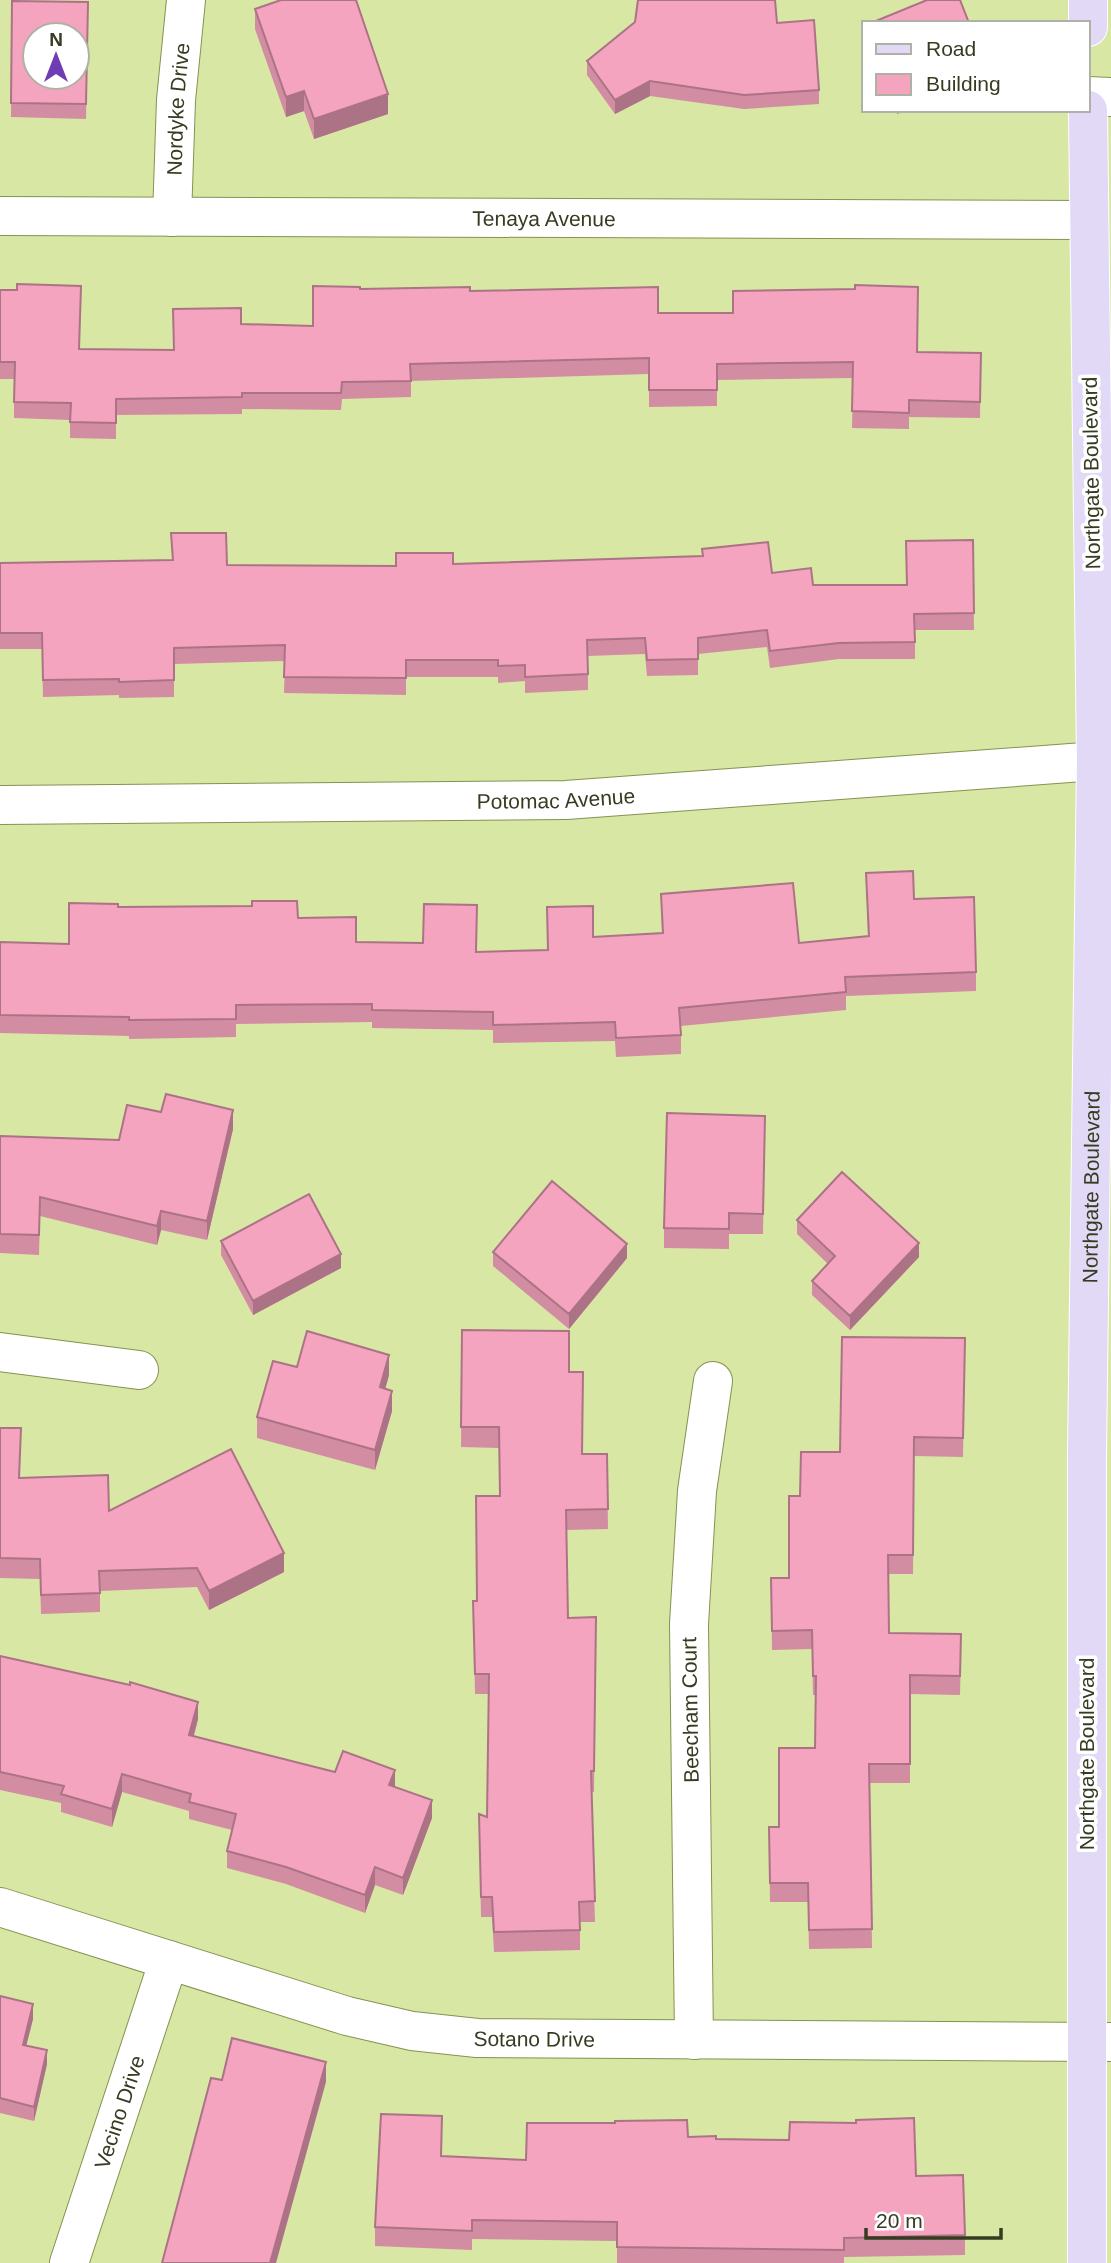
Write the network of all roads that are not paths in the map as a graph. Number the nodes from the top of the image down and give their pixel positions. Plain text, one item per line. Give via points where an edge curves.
1 (187, 0) edge
2 (1088, 0) edge
3 (1088, 21) edge
4 (1090, 96) edge
5 (1111, 97) edge
6 (1088, 112) edge
7 (1096, 208) edge
8 (0, 216) edge
9 (172, 217) junction
10 (1100, 370) edge
11 (1101, 506) edge
12 (1103, 760) edge
13 (0, 805) edge
14 (0, 1352) edge
15 (139, 1370) dead end
16 (713, 1381) dead end
17 (1099, 1454) edge
18 (0, 1907) edge
19 (1098, 1918) edge
20 (169, 1960) junction
21 (694, 2040) junction
22 (1099, 2042) edge
23 (1095, 2245) edge
24 (69, 2263) edge

1 - 9 street, Nordyke Drive via 176,100
2 - 3 main road
4 - 5 street
6 - 7 main road, Northgate Boulevard
7 - 9 street, Tenaya Avenue
7 - 10 main road, Northgate Boulevard
8 - 9 street, Tenaya Avenue
10 - 11 main road, Northgate Boulevard
11 - 12 main road, Northgate Boulevard
12 - 13 street, Potomac Avenue via 566,800
12 - 17 main road, Northgate Boulevard
14 - 15 street
16 - 21 street, Beecham Court via 697,1491 689,1623
17 - 19 main road, Northgate Boulevard
18 - 20 street, Sotano Drive
19 - 22 main road, Northgate Boulevard
20 - 21 street, Sotano Drive via 347,2016 412,2031 477,2038
20 - 24 street, Vecino Drive
21 - 22 street, Sotano Drive
22 - 23 main road, Northgate Boulevard

